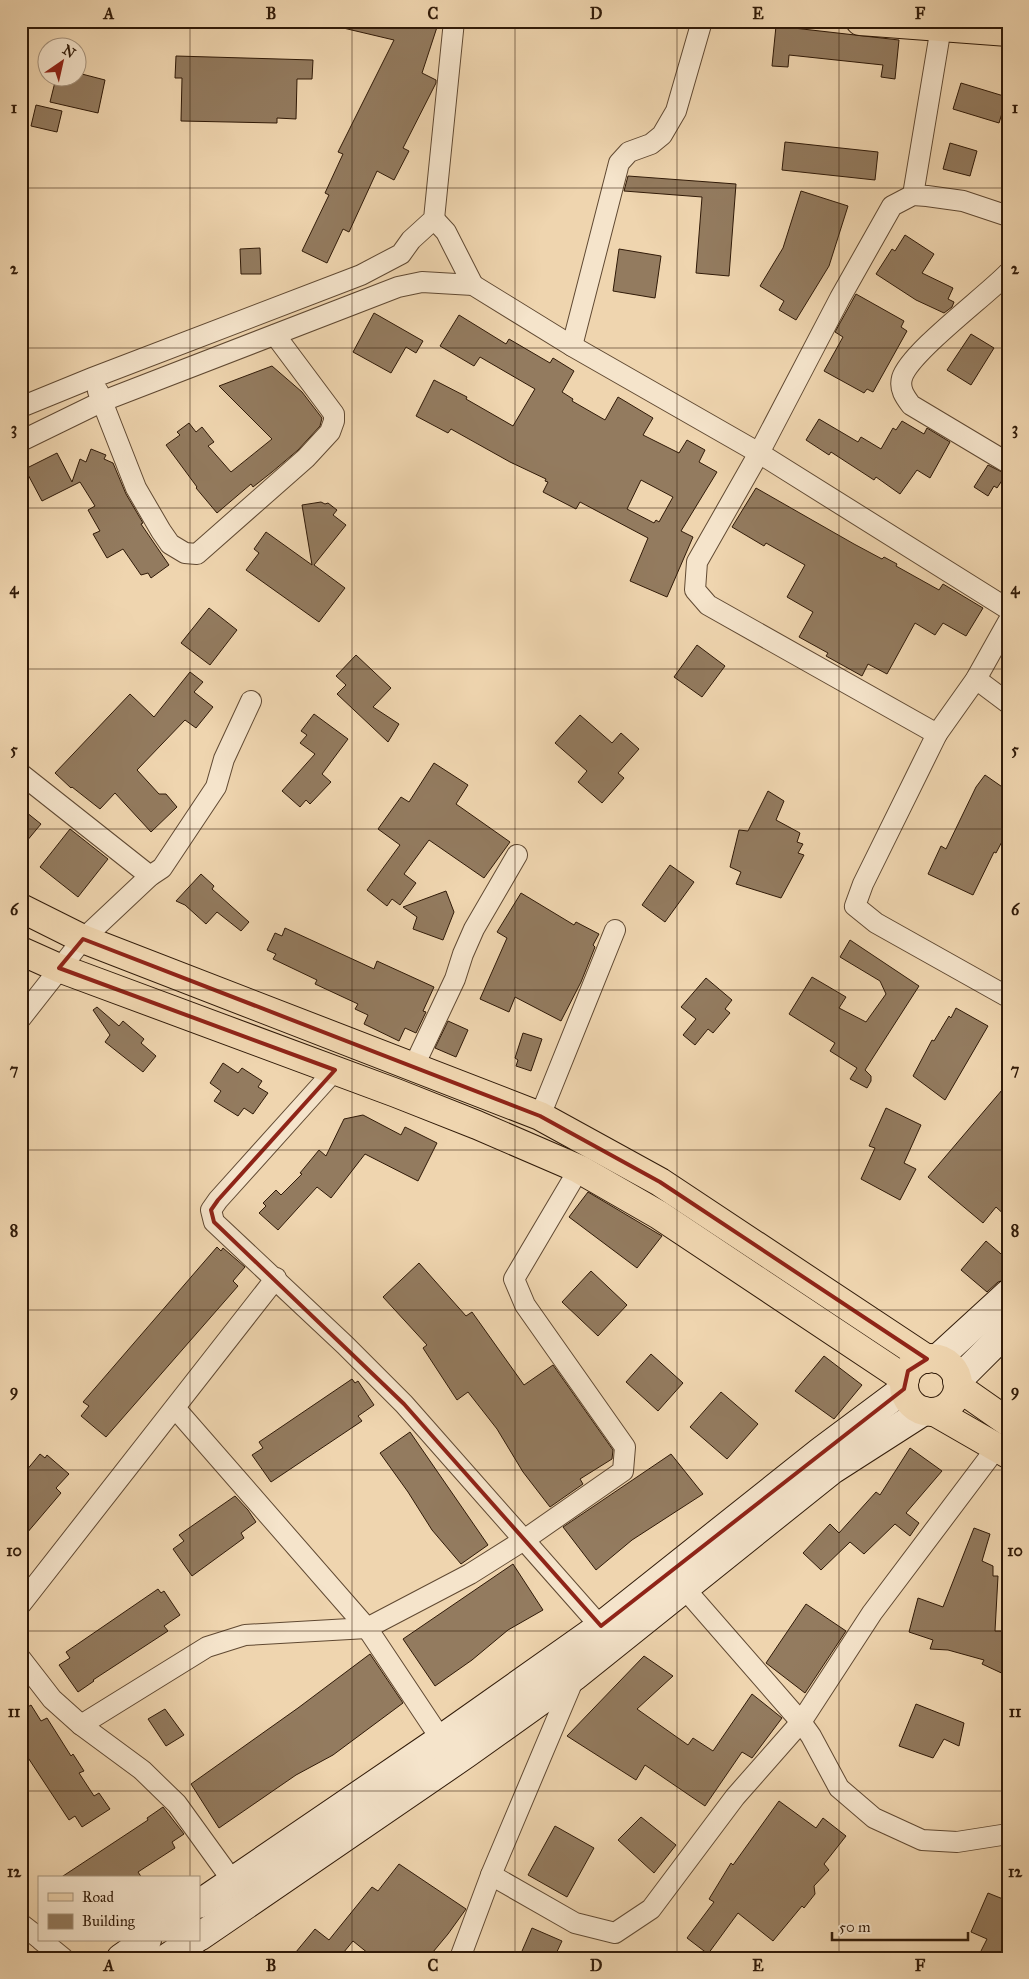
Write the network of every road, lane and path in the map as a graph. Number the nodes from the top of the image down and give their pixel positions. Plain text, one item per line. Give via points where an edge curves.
1 (454, 21) edge
2 (702, 21) edge
3 (860, 21) edge
4 (941, 24) edge
5 (975, 25) edge
6 (1008, 32) edge
7 (913, 195) junction
8 (1008, 216) edge
9 (434, 219) junction
10 (394, 257) junction
11 (1008, 273) edge
12 (473, 285) junction
13 (405, 286) junction
14 (275, 336) junction
15 (572, 346) junction
16 (92, 378) junction
17 (103, 401) junction
18 (21, 407) edge
19 (21, 441) edge
20 (759, 453) junction
21 (1008, 463) edge
22 (1008, 609) edge
23 (1008, 622) edge
24 (976, 679) junction
25 (251, 701) dead end
26 (1008, 703) edge
27 (937, 734) junction
28 (21, 774) edge
29 (517, 855) dead end
30 (150, 876) junction
31 (21, 908) edge
32 (615, 930) dead end
33 (82, 939) junction
34 (21, 951) edge
35 (59, 968) junction
36 (1008, 997) edge
37 (21, 1018) edge
38 (413, 1068) junction
39 (335, 1070) junction
40 (540, 1116) junction
41 (579, 1169) junction
42 (276, 1278) junction
43 (1008, 1294) edge
44 (1008, 1330) edge
45 (932, 1359) junction
46 (905, 1384) junction
47 (958, 1384) junction
48 (174, 1408) junction
49 (930, 1411) junction
50 (1008, 1422) edge
51 (1002, 1451) edge
52 (524, 1540) junction
53 (684, 1589) junction
54 (21, 1604) edge
55 (367, 1628) junction
56 (608, 1635) junction
57 (21, 1659) edge
58 (575, 1676) junction
59 (801, 1722) junction
60 (81, 1725) junction
61 (441, 1739) junction
62 (1008, 1834) edge
63 (491, 1875) junction
64 (232, 1880) junction
65 (200, 1903) edge
66 (21, 1924) edge
67 (200, 1936) edge
68 (38, 1937) edge
69 (43, 1942) edge
70 (143, 1942) edge
71 (191, 1942) edge
72 (62, 1958) edge
73 (121, 1958) edge
74 (167, 1958) edge
75 (460, 1958) edge

1 - 9 street
2 - 15 street via 676,111 662,135 651,144 628,152 619,163
3 - 4 main road
4 - 5 main road
4 - 7 street
5 - 6 main road
7 - 8 street via 963,201
7 - 20 street via 892,206 885,217
9 - 10 street
9 - 12 street via 446,232
10 - 13 street
10 - 16 street via 361,276
11 - 21 street via 915,357 902,378 902,394 911,405
12 - 13 street via 422,282
12 - 15 street
13 - 14 street via 312,319
14 - 17 street
14 - 17 street via 334,414 334,421 330,432 306,458 197,554 185,553 170,544 161,531 136,488
15 - 20 street
16 - 17 street
16 - 18 street
17 - 19 street
20 - 22 street
20 - 27 street via 697,562 695,590 708,605
23 - 24 street
24 - 26 street
24 - 27 street
25 - 30 street via 224,759 216,787 162,868
27 - 36 street via 854,906 876,923
28 - 30 street
29 - 38 street via 474,929 455,979
30 - 33 street
31 - 33 main road
32 - 40 street
33 - 35 street
33 - 38 main road
34 - 35 main road
35 - 37 street
35 - 39 main road
38 - 40 main road
39 - 41 main road
39 - 42 street via 211,1210 214,1222
40 - 45 main road via 660,1182
41 - 46 main road via 659,1215
41 - 52 street via 514,1279 525,1305 625,1447 623,1471
42 - 48 street
42 - 52 street via 404,1404
43 - 45 street
44 - 47 street
45 - 46 main road via 913,1365
45 - 47 main road via 947,1364
46 - 49 main road via 908,1399 915,1407
46 - 56 street via 821,1451
47 - 49 main road via 951,1404 944,1409
47 - 50 main road
48 - 54 street
48 - 55 street
49 - 51 main road
49 - 53 street via 832,1470
51 - 59 street via 872,1613
52 - 55 street via 470,1574
52 - 56 street
53 - 56 street
53 - 59 street
55 - 60 street via 245,1635 207,1647
55 - 61 street
56 - 58 street
56 - 61 street
57 - 60 street via 52,1699
58 - 63 street
58 - 67 street
59 - 62 street via 839,1788 874,1818 922,1840 957,1842
59 - 63 street via 735,1797 651,1909 615,1933 574,1923
60 - 64 street via 142,1770 177,1804
61 - 64 street
63 - 75 street
64 - 65 street
66 - 68 street
69 - 72 street
70 - 73 street
71 - 74 street

